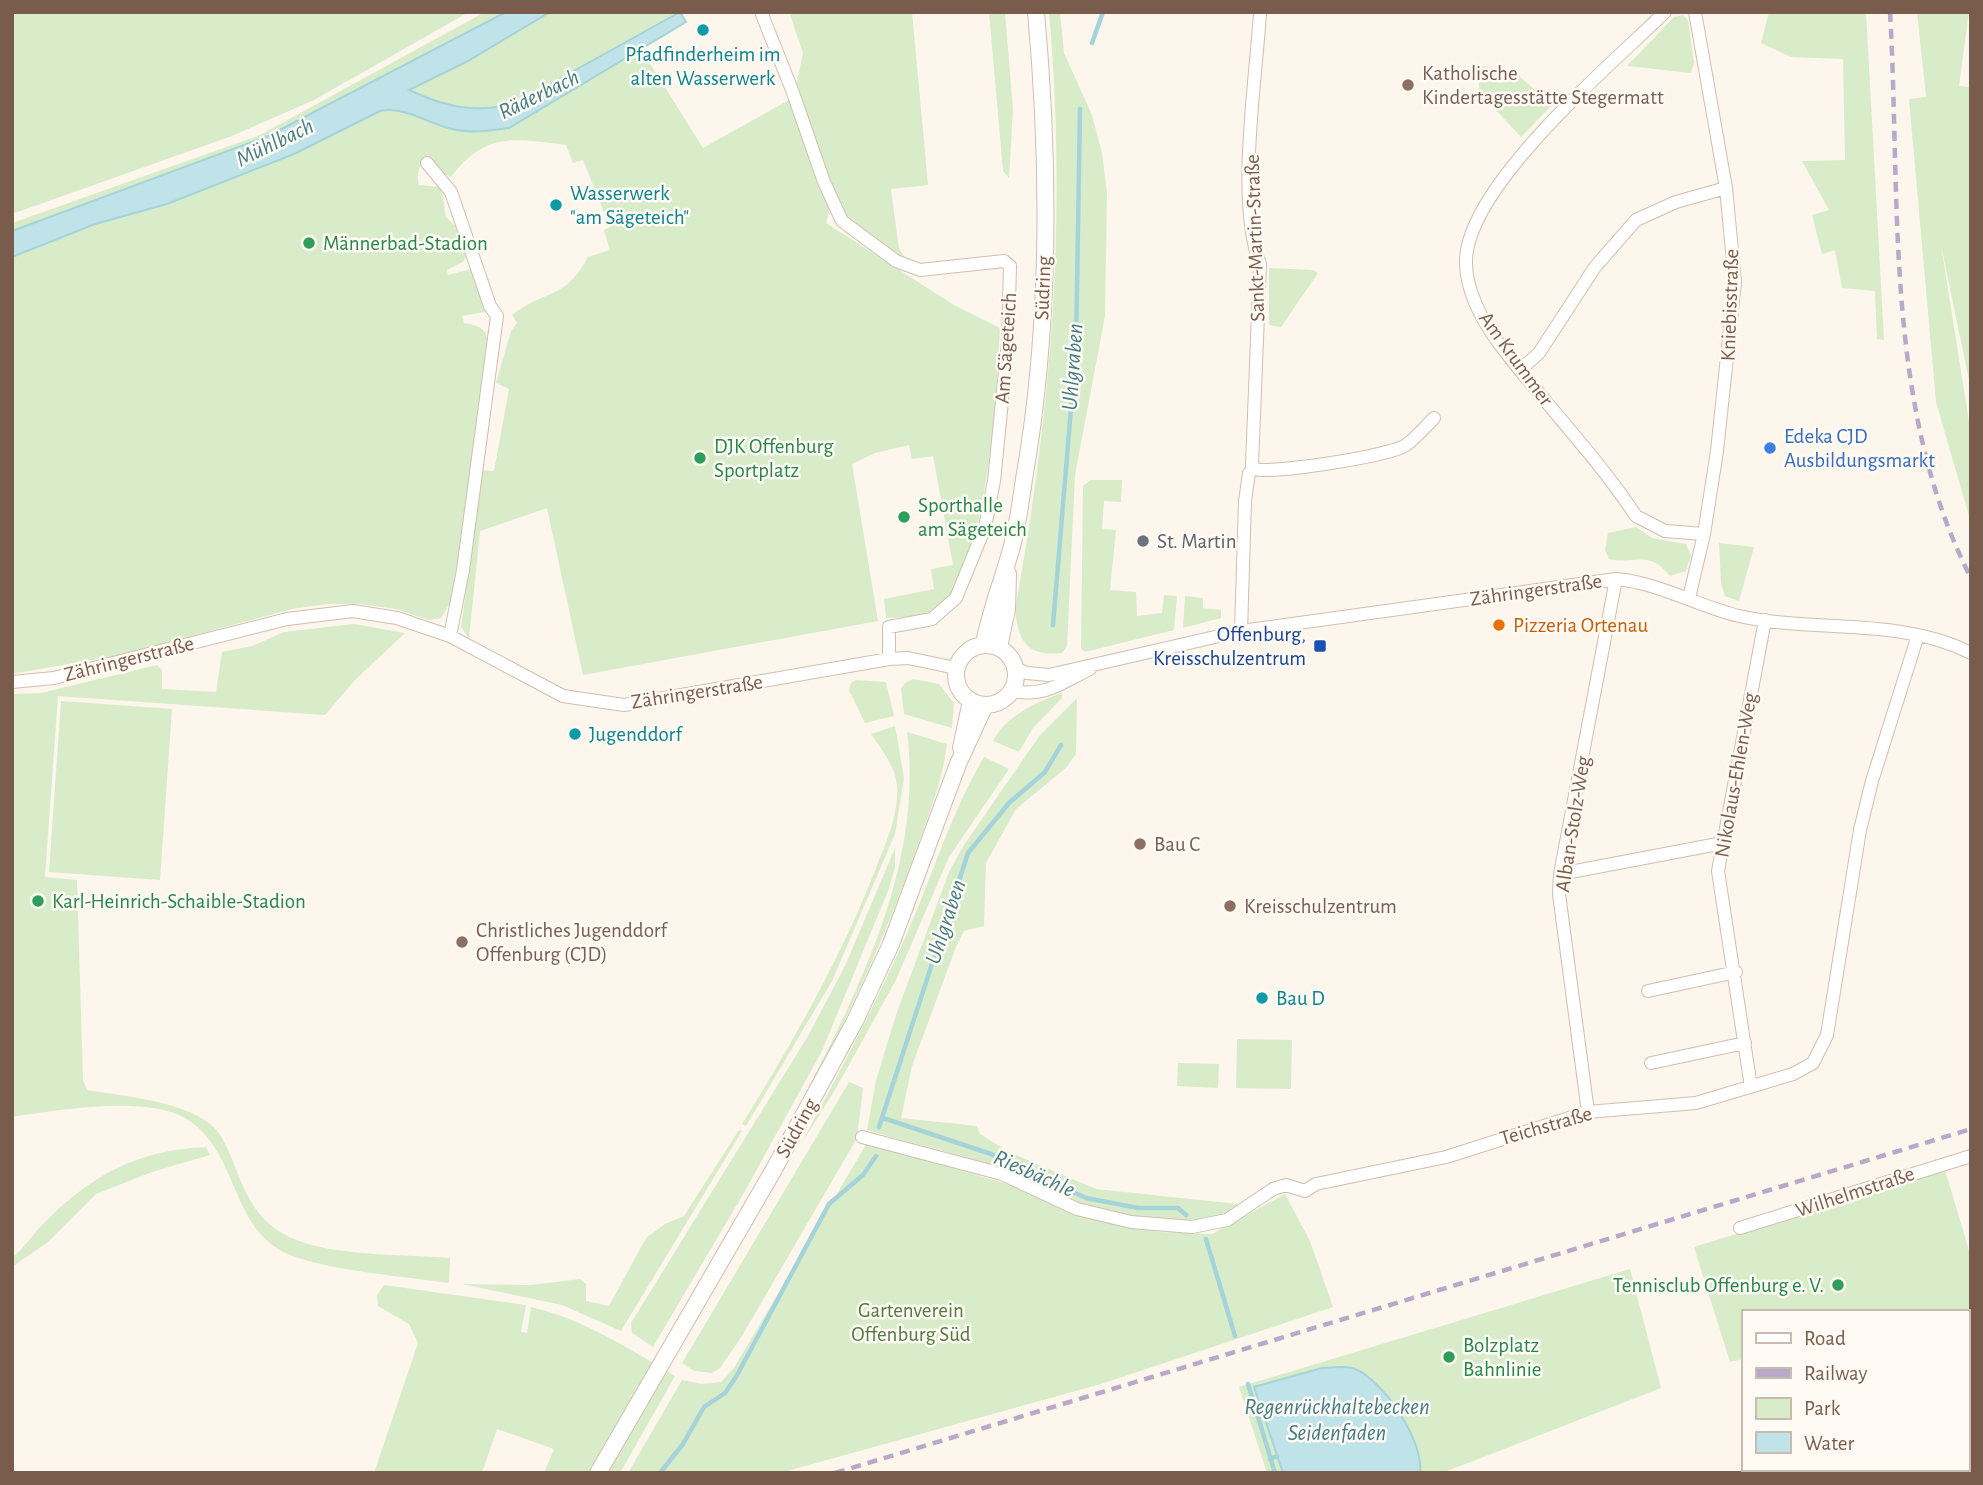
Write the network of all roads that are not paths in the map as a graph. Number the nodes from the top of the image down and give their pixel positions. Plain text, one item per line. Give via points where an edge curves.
1 (761, 12) edge
2 (1035, 12) edge
3 (1260, 12) edge
4 (1665, 12) edge
5 (1695, 12) edge
6 (427, 163) dead end
7 (1726, 188) junction
8 (1521, 369) junction
9 (1434, 418) dead end
10 (1252, 469) junction
11 (1704, 534) junction
12 (1616, 579) junction
13 (1689, 598) junction
14 (1765, 620) junction
15 (1241, 631) junction
16 (1918, 635) junction
17 (450, 636) junction
18 (992, 646) junction
19 (1971, 653) edge
20 (890, 659) junction
21 (1096, 666) junction
22 (956, 668) junction
23 (1016, 668) junction
24 (12, 682) edge
25 (1011, 691) junction
26 (978, 703) junction
27 (1723, 843) junction
28 (1560, 874) junction
29 (1736, 972) junction
30 (1648, 991) dead end
31 (1745, 1043) junction
32 (1651, 1063) dead end
33 (1751, 1087) junction
34 (1588, 1112) junction
35 (862, 1137) dead end
36 (1971, 1156) edge
37 (1740, 1228) dead end
38 (598, 1473) edge

1 - 20 street, Am Sägeteich via 842,221 870,245 920,270 1004,261 1010,266 1009,341 985,527 956,598 932,619 889,627
2 - 18 street, Südring via 1042,82 1045,284 1037,389 1008,561 1007,609
3 - 10 street, Sankt-Martin-Straße via 1249,191 1251,237 1260,264
4 - 8 street, Am Krummer via 1502,177 1472,229 1465,256 1466,279 1496,340
5 - 7 street, Kniebisstraße
6 - 17 street via 451,192 497,316
7 - 8 street via 1676,202 1636,220 1595,267 1536,357
7 - 11 street, Kniebisstraße via 1735,282
8 - 11 street, Am Krummer via 1636,516 1665,531
9 - 10 street via 1405,447 1316,465 1266,472
10 - 15 street, Sankt-Martin-Straße via 1245,501
11 - 13 street, Kniebisstraße
12 - 13 street, Zähringerstraße
12 - 15 street, Zähringerstraße
12 - 28 street, Alban-Stolz-Weg
13 - 14 street, Zähringerstraße
14 - 16 street, Zähringerstraße
14 - 27 street, Nikolaus-Ehlen-Weg
15 - 21 street, Zähringerstraße
16 - 19 street, Zähringerstraße
16 - 33 street, Teichstraße via 1863,817 1821,1052 1813,1063 1793,1074
17 - 20 street, Zähringerstraße via 563,696 624,705
17 - 24 street, Zähringerstraße via 397,618 353,611 315,613 54,678
18 - 22 street via 968,650
18 - 23 street via 1012,659
20 - 22 street, Zähringerstraße
21 - 23 street, Zähringerstraße via 1049,675
21 - 25 street, Zähringerstraße via 1045,692
22 - 26 street via 959,689
23 - 25 street
25 - 26 street via 1001,701
26 - 38 street, Südring via 891,944 855,1021
27 - 28 street
27 - 29 street, Nikolaus-Ehlen-Weg via 1718,871
28 - 34 street, Alban-Stolz-Weg
29 - 30 street
29 - 31 street, Nikolaus-Ehlen-Weg
31 - 32 street
31 - 33 street, Nikolaus-Ehlen-Weg
33 - 34 street, Teichstraße via 1696,1102
34 - 35 street, Teichstraße via 1446,1157 1316,1184 1305,1191 1279,1187 1227,1220 1192,1227 1131,1222 1077,1209 1002,1174
36 - 37 street, Wilhelmstraße

